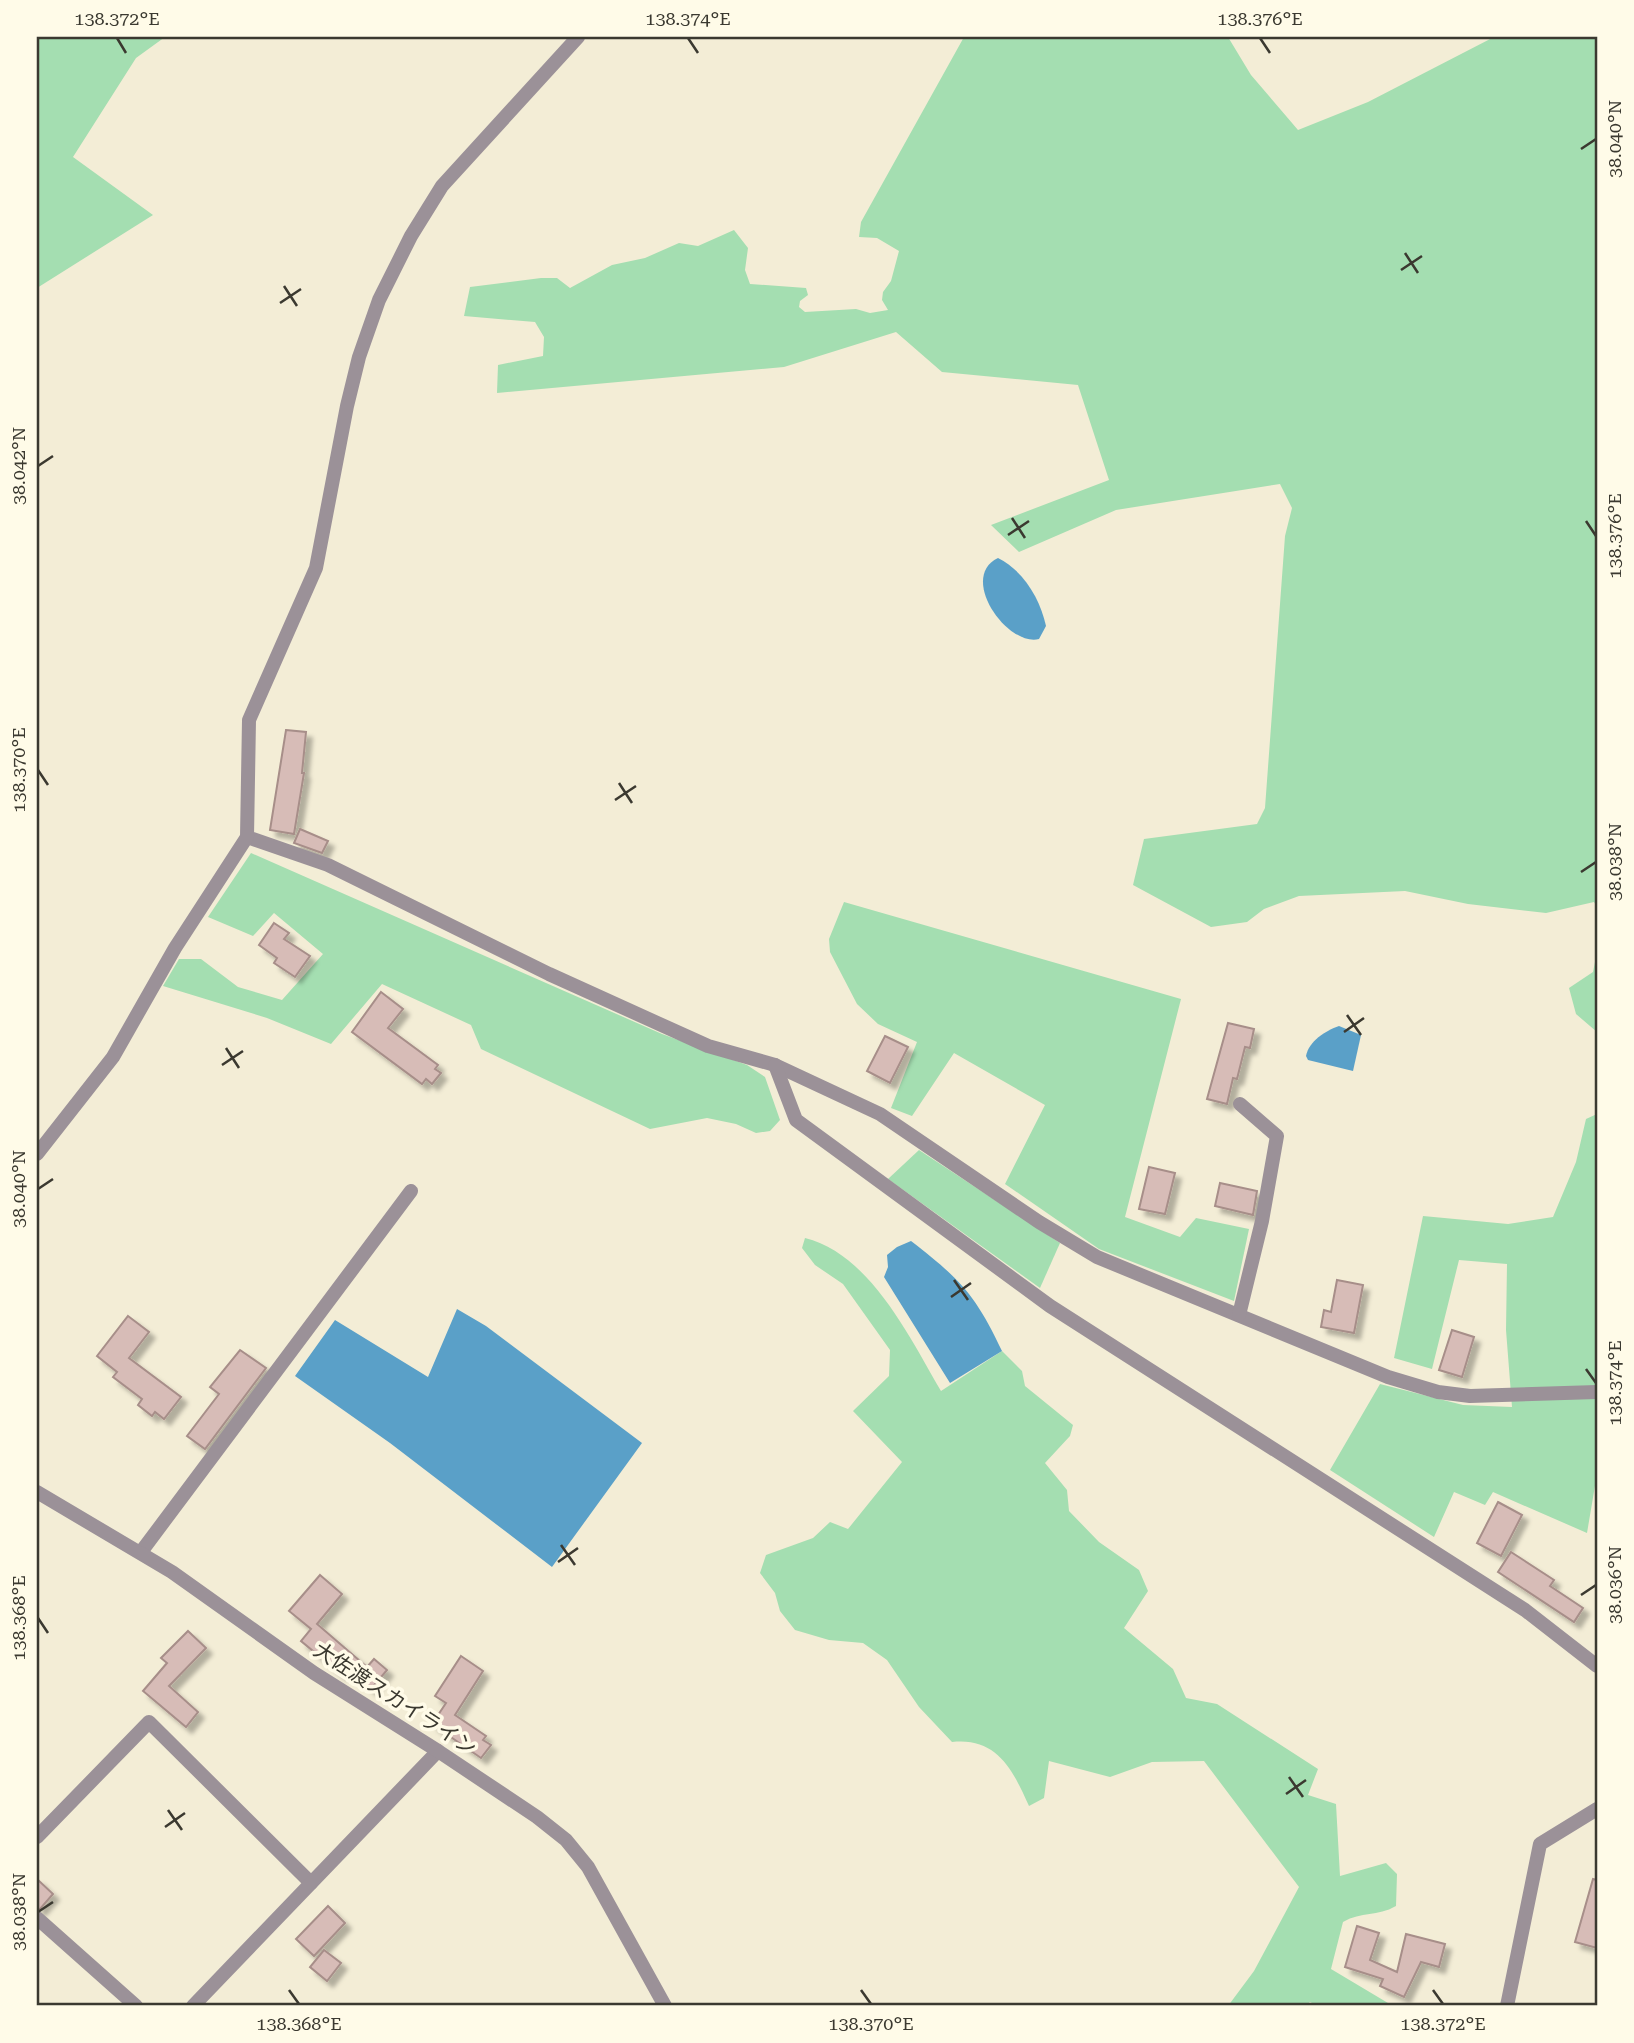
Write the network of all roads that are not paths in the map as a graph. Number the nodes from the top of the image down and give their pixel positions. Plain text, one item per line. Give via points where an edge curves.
1 (579, 37) edge
2 (247, 837) junction
3 (775, 1065) junction
4 (1240, 1104) dead end
5 (37, 1154) edge
6 (411, 1191) dead end
7 (1239, 1315) junction
8 (1597, 1392) edge
9 (37, 1492) edge
10 (141, 1552) junction
11 (1597, 1666) edge
12 (438, 1751) junction
13 (1597, 1809) edge
14 (37, 1837) edge
15 (311, 1883) junction
16 (37, 1918) edge
17 (136, 2006) edge
18 (193, 2006) edge
19 (665, 2006) edge
20 (1507, 2006) edge

1 - 2 street via 442,186 379,300 347,406 316,568 249,719
2 - 3 street via 328,865 708,1046
2 - 5 street via 168,959 113,1056
3 - 7 street via 880,1114 1097,1257
3 - 11 street via 796,1120 1050,1306 1514,1602
4 - 7 street via 1277,1136
6 - 10 street
7 - 8 street via 1388,1377 1438,1392 1470,1396
9 - 10 street, 大佐渡スカイライン
10 - 12 street, 大佐渡スカイライン via 314,1673
12 - 15 street
12 - 19 street, 大佐渡スカイライン via 566,1840 588,1867
13 - 20 street via 1540,1844
14 - 15 street via 149,1722
15 - 18 street
16 - 17 street

